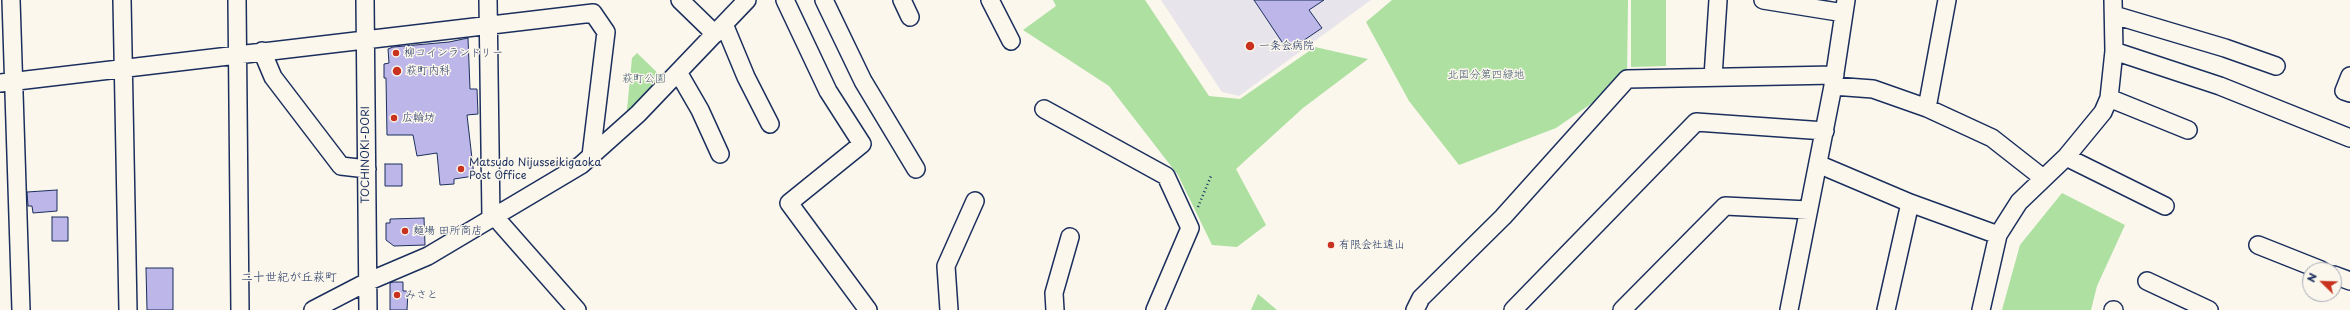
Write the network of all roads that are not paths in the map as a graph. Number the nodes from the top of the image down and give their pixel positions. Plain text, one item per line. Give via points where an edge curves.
1 (11, 0) edge
2 (122, 0) edge
3 (236, 0) edge
4 (365, 0) edge
5 (488, 0) edge
6 (680, 0) edge
7 (747, 0) edge
8 (785, 0) edge
9 (824, 0) edge
10 (902, 0) edge
11 (990, 0) edge
12 (1718, 0) edge
13 (1763, 0) edge
14 (1947, 0) edge
15 (593, 6) edge
16 (1845, 7) edge
17 (2113, 7) edge
18 (910, 17) dead end
19 (488, 25) junction
20 (719, 29) junction
21 (365, 39) junction
22 (1011, 41) dead end
23 (2114, 50) junction
24 (262, 51) junction
25 (237, 54) junction
26 (2276, 66) dead end
27 (123, 69) junction
28 (678, 72) junction
29 (2350, 76) edge
30 (1713, 77) junction
31 (1834, 80) junction
32 (7, 82) edge
33 (2350, 93) edge
34 (2109, 98) junction
35 (1927, 108) junction
36 (1044, 109) dead end
37 (770, 124) dead end
38 (2188, 130) dead end
39 (1825, 131) junction
40 (2350, 138) edge
41 (720, 154) dead end
42 (592, 156) junction
43 (2066, 157) junction
44 (1818, 164) junction
45 (367, 169) junction
46 (916, 169) dead end
47 (2043, 178) junction
48 (975, 201) dead end
49 (1910, 203) junction
50 (2164, 206) dead end
51 (1808, 210) junction
52 (493, 218) junction
53 (1998, 235) junction
54 (1070, 237) dead end
55 (2258, 245) dead end
56 (2302, 262) edge
57 (2147, 281) dead end
58 (367, 282) junction
59 (20, 310) edge
60 (128, 310) edge
61 (240, 310) edge
62 (313, 310) edge
63 (368, 310) edge
64 (577, 310) edge
65 (868, 310) edge
66 (949, 310) edge
67 (1055, 310) edge
68 (1155, 310) edge
69 (1415, 310) edge
70 (1513, 310) edge
71 (1622, 310) edge
72 (1789, 310) edge
73 (1886, 310) edge
74 (1981, 310) edge
75 (2210, 310) edge

1 - 32 street
2 - 27 street
3 - 25 street
4 - 21 street, TOCHINOKI-DORI
5 - 19 street
6 - 20 street
7 - 20 street
8 - 65 street via 828,91 862,144 789,203
9 - 46 street via 863,81
10 - 18 street
11 - 22 street
12 - 30 street
13 - 16 street
14 - 35 street
15 - 19 street
15 - 42 street via 606,32
16 - 31 street
17 - 23 street
17 - 26 street
19 - 21 street
19 - 52 street
20 - 28 street
20 - 37 street
21 - 24 street
21 - 45 street, TOCHINOKI-DORI
23 - 34 street
23 - 40 street via 2220,86
24 - 25 street
24 - 45 street via 273,77 341,166
25 - 27 street
25 - 61 street
27 - 32 street
27 - 60 street
28 - 41 street via 700,110
28 - 42 street via 638,114
29 - 33 street via 2344,90
30 - 31 street
30 - 69 street via 1627,78 1503,217 1421,298
31 - 35 street via 1873,89
31 - 39 street
32 - 59 street
34 - 38 street
34 - 43 street via 2103,112
35 - 47 street via 1992,138
36 - 68 street via 1166,176 1190,228
39 - 44 street
39 - 70 street via 1696,122
42 - 52 street
43 - 47 street
43 - 50 street
44 - 49 street
44 - 51 street
45 - 58 street, TOCHINOKI-DORI
47 - 53 street via 2019,202
48 - 66 street via 946,266
49 - 53 street
49 - 73 street
51 - 71 street via 1725,206
51 - 72 street
52 - 58 street via 428,256
52 - 64 street
53 - 74 street
54 - 67 street via 1054,293
55 - 56 street
57 - 75 street
58 - 62 street
58 - 63 street, TOCHINOKI-DORI

